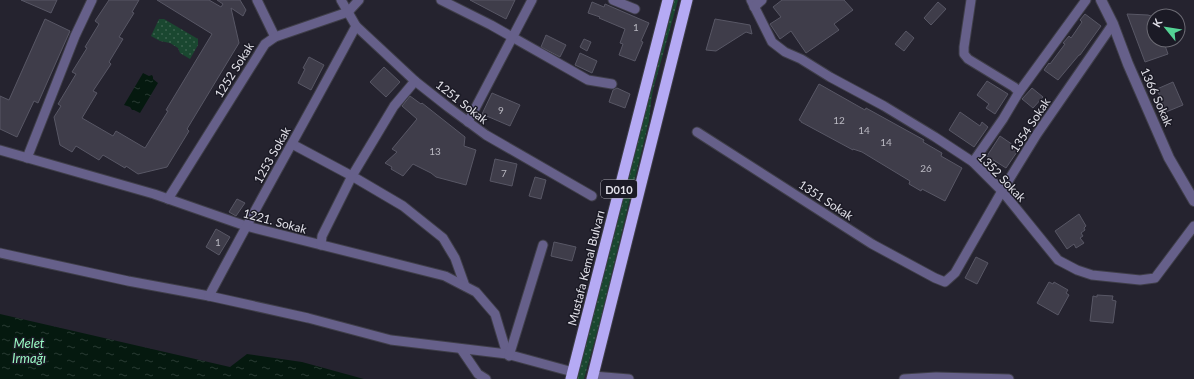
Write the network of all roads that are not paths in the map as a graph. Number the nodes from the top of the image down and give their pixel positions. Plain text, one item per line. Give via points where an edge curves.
1 (92, 0) edge
2 (257, 0) edge
3 (341, 0) edge
4 (359, 0) edge
5 (441, 0) edge
6 (532, 0) edge
7 (613, 0) edge
8 (668, 0) edge
9 (688, 0) edge
10 (691, 0) edge
11 (762, 0) edge
12 (971, 0) edge
13 (1086, 0) edge
14 (1103, 0) edge
15 (753, 3) edge
16 (635, 8) dead end
17 (348, 12) junction
18 (683, 17) junction
19 (1113, 24) junction
20 (356, 26) junction
21 (275, 36) junction
22 (514, 37) junction
23 (415, 81) junction
24 (612, 84) dead end
25 (1019, 92) junction
26 (468, 122) junction
27 (697, 132) dead end
28 (292, 144) junction
29 (0, 150) edge
30 (27, 158) junction
31 (973, 162) junction
32 (352, 176) junction
33 (1002, 191) junction
34 (592, 196) dead end
35 (168, 199) junction
36 (1194, 201) edge
37 (246, 226) junction
38 (1194, 226) edge
39 (321, 245) junction
40 (543, 245) dead end
41 (0, 253) edge
42 (945, 282) joint
43 (465, 286) junction
44 (209, 296) junction
45 (461, 349) junction
46 (508, 355) junction
47 (572, 375) edge
48 (592, 377) edge
49 (486, 379) edge
50 (629, 379) edge
51 (904, 379) edge
52 (1009, 379) edge

1 - 30 street via 75,36
2 - 21 street
3 - 17 street, 1251 Sokak
4 - 17 street, 1252 Sokak
5 - 22 street
6 - 22 street
7 - 16 street
8 - 47 highway, Mustafa Kemal Bulvarı / D010
9 - 18 highway, D010
10 - 18 highway
11 - 15 street
12 - 25 street via 964,54
13 - 25 street
14 - 19 street, 1366 Sokak
15 - 31 street, 1352 Sokak via 772,42 785,52 884,106
17 - 20 street, 1251 Sokak
17 - 21 street, 1252 Sokak
18 - 48 highway, D010
19 - 33 street, 1354 Sokak via 1037,134
19 - 36 street, 1366 Sokak via 1169,158
20 - 23 street, 1251 Sokak
20 - 28 street, 1253 Sokak
21 - 35 street, 1252 Sokak via 265,44
22 - 24 street via 588,80
22 - 26 street
23 - 26 street, 1251 Sokak
23 - 32 street via 394,106
25 - 31 street
26 - 34 street, 1251 Sokak
27 - 42 street, 1351 Sokak via 872,244
28 - 32 street
28 - 37 street, 1253 Sokak
29 - 30 street, 1221. Sokak
30 - 35 street, 1221. Sokak
31 - 33 street, 1352 Sokak
32 - 39 street via 322,236
32 - 43 street via 403,206 443,238 455,258
33 - 38 street, 1352 Sokak via 1058,260 1092,275 1140,280 1155,278
33 - 42 street, 1354 Sokak via 955,273
35 - 37 street, 1221. Sokak
37 - 39 street, 1221. Sokak
37 - 44 street, 1253 Sokak
39 - 43 street, 1221. Sokak via 445,276
40 - 46 street
41 - 44 street
43 - 46 street, 1221. Sokak via 476,292 495,314
44 - 45 street via 308,318 390,340
45 - 46 street
45 - 49 street via 478,374
46 - 47 street
48 - 50 street
51 - 52 street

